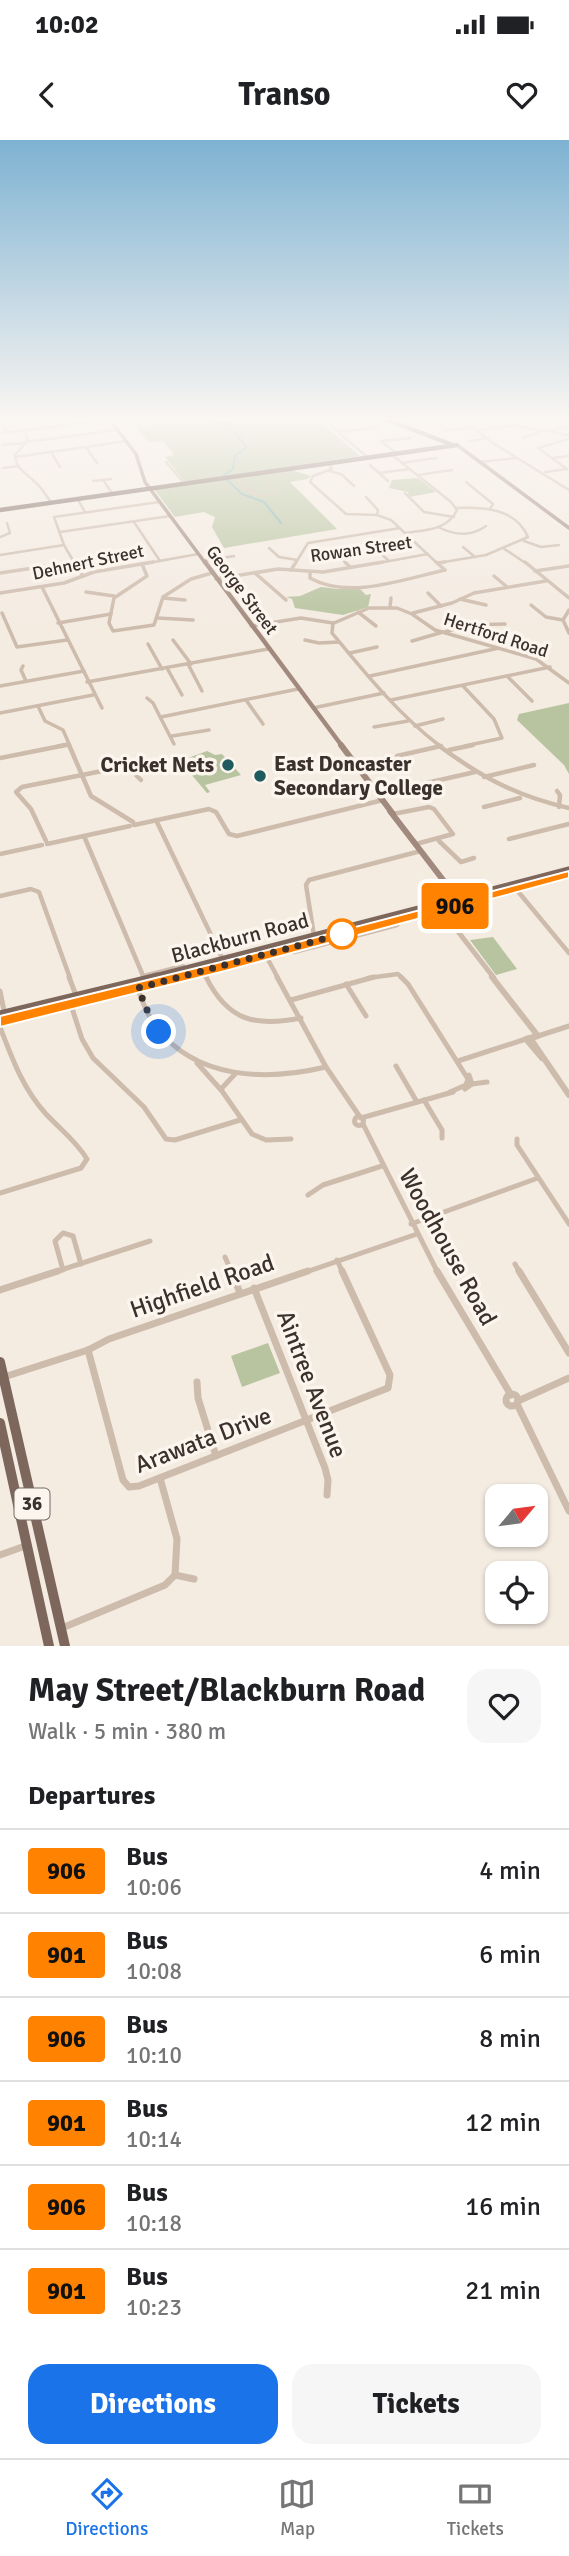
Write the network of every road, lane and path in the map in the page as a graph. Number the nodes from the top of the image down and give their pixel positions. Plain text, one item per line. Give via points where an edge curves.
1 (42, 489) edge
2 (109, 489) edge
3 (140, 489) edge
4 (150, 489) edge
5 (244, 489) edge
6 (271, 489) edge
7 (318, 489) edge
8 (434, 489) edge
9 (475, 489) edge
10 (517, 489) edge
11 (112, 493) junction
12 (405, 493) dead end
13 (366, 497) dead end
14 (77, 498) junction
15 (51, 502) junction
16 (159, 502) junction
17 (456, 508) junction
18 (490, 509) junction
19 (0, 510) edge
20 (85, 512) junction
21 (377, 515) junction
22 (170, 516) junction
23 (351, 516) junction
24 (455, 517) junction
25 (346, 520) dead end
26 (134, 522) junction
27 (7, 523) dead end
28 (486, 526) dead end
29 (438, 527) junction
30 (400, 528) junction
31 (569, 528) edge
32 (60, 532) junction
33 (405, 533) junction
34 (0, 537) edge
35 (524, 541) junction
36 (64, 545) junction
37 (559, 545) dead end
38 (463, 547) dead end
39 (269, 548) dead end
40 (502, 548) junction
41 (377, 550) dead end
42 (197, 554) junction
43 (428, 554) junction
44 (0, 555) edge
45 (234, 556) dead end
46 (339, 556) dead end
47 (475, 557) junction
48 (297, 560) junction
49 (388, 560) junction
50 (160, 561) junction
51 (203, 561) junction
52 (73, 562) junction
53 (438, 563) junction
54 (142, 566) junction
55 (569, 566) edge
56 (350, 567) junction
57 (291, 570) junction
58 (535, 571) junction
59 (310, 572) junction
60 (0, 573) edge
61 (254, 573) junction
62 (84, 575) junction
63 (214, 576) junction
64 (495, 576) dead end
65 (546, 580) junction
66 (465, 586) dead end
67 (506, 586) junction
68 (41, 589) junction
69 (86, 592) dead end
70 (569, 592) edge
71 (0, 593) edge
72 (428, 593) dead end
73 (474, 593) junction
74 (561, 593) junction
75 (115, 596) junction
76 (162, 598) junction
77 (391, 598) dead end
78 (569, 598) edge
79 (460, 599) junction
80 (185, 600) dead end
81 (286, 600) dead end
82 (486, 605) dead end
83 (531, 605) dead end
84 (441, 606) junction
85 (390, 607) junction
86 (569, 610) edge
87 (358, 612) junction
88 (2, 613) dead end
89 (111, 614) junction
90 (412, 614) junction
91 (158, 618) junction
92 (193, 620) dead end
93 (563, 621) junction
94 (58, 623) junction
95 (333, 623) junction
96 (505, 624) dead end
97 (251, 626) junction
98 (376, 626) dead end
99 (444, 633) junction
100 (569, 633) edge
101 (67, 640) junction
102 (173, 640) dead end
103 (305, 640) dead end
104 (412, 641) dead end
105 (340, 642) junction
106 (527, 642) dead end
107 (148, 645) dead end
108 (377, 647) dead end
109 (499, 648) junction
110 (268, 649) junction
111 (514, 652) junction
112 (349, 653) junction
113 (189, 664) junction
114 (23, 666) dead end
115 (550, 667) junction
116 (167, 668) junction
117 (162, 669) junction
118 (84, 671) junction
119 (370, 676) junction
120 (507, 676) junction
121 (27, 681) junction
122 (88, 683) junction
123 (569, 684) edge
124 (0, 686) edge
125 (462, 686) junction
126 (298, 690) junction
127 (202, 691) dead end
128 (384, 693) junction
129 (182, 695) dead end
130 (94, 696) junction
131 (147, 698) dead end
132 (246, 700) junction
133 (391, 700) junction
134 (532, 701) dead end
135 (38, 706) junction
136 (102, 708) dead end
137 (312, 708) junction
138 (0, 713) edge
139 (161, 717) junction
140 (443, 719) dead end
141 (408, 720) junction
142 (263, 724) dead end
143 (415, 726) junction
144 (374, 727) dead end
145 (209, 730) dead end
146 (172, 736) junction
147 (69, 744) junction
148 (174, 744) dead end
149 (442, 746) junction
150 (447, 750) junction
151 (397, 755) dead end
152 (0, 758) edge
153 (534, 765) dead end
154 (476, 772) junction
155 (82, 775) junction
156 (483, 777) junction
157 (141, 780) dead end
158 (557, 791) dead end
159 (380, 797) junction
160 (521, 797) junction
161 (484, 807) dead end
162 (559, 807) junction
163 (569, 808) edge
164 (393, 814) junction
165 (154, 820) junction
166 (131, 823) junction
167 (569, 824) edge
168 (85, 835) junction
169 (509, 839) dead end
170 (438, 840) junction
171 (44, 843) junction
172 (415, 844) junction
173 (421, 851) junction
174 (0, 853) edge
175 (474, 859) dead end
176 (569, 870) edge
177 (569, 875) edge
178 (514, 887) junction
179 (0, 896) edge
180 (459, 901) junction
181 (439, 907) junction
182 (318, 935) junction
183 (290, 943) junction
184 (266, 953) junction
185 (569, 953) edge
186 (223, 961) junction
187 (202, 969) junction
188 (145, 981) junction
189 (346, 984) junction
190 (137, 985) junction
191 (0, 991) edge
192 (291, 1000) junction
193 (74, 1001) junction
194 (7, 1016) edge
195 (366, 1016) dead end
196 (301, 1018) junction
197 (569, 1026) edge
198 (2, 1029) edge
199 (532, 1037) junction
200 (194, 1060) junction
201 (458, 1060) junction
202 (396, 1066) dead end
203 (327, 1067) junction
204 (463, 1069) junction
205 (236, 1073) junction
206 (487, 1082) dead end
207 (472, 1084) junction
208 (221, 1089) junction
209 (450, 1092) junction
210 (569, 1095) edge
211 (424, 1100) junction
212 (417, 1102) junction
213 (240, 1120) junction
214 (360, 1121) junction
215 (442, 1138) dead end
216 (291, 1139) dead end
217 (517, 1139) dead end
218 (382, 1166) junction
219 (538, 1178) junction
220 (0, 1193) edge
221 (308, 1195) dead end
222 (569, 1224) edge
223 (413, 1227) junction
224 (150, 1241) dead end
225 (225, 1257) dead end
226 (337, 1260) junction
227 (81, 1264) junction
228 (515, 1264) dead end
229 (63, 1270) junction
230 (254, 1288) junction
231 (0, 1290) edge
232 (240, 1293) junction
233 (88, 1350) junction
234 (569, 1353) edge
235 (0, 1362) edge
236 (569, 1377) edge
237 (2, 1380) edge
238 (197, 1382) dead end
239 (513, 1400) junction
240 (307, 1421) junction
241 (0, 1423) edge
242 (216, 1456) junction
243 (160, 1478) junction
244 (327, 1495) dead end
245 (569, 1511) edge
246 (26, 1545) junction
247 (0, 1555) edge
248 (175, 1576) junction
249 (194, 1578) dead end
250 (61, 1628) junction
251 (50, 1646) edge
252 (65, 1646) edge

1 - 15 street
2 - 11 street
3 - 11 main road
4 - 16 main road, George Street
5 - 6 street via 256,496 271,495
7 - 23 street
8 - 17 street
9 - 18 street via 493,504
10 - 31 main road
11 - 14 main road
12 - 24 street via 424,512
13 - 21 street via 379,510
14 - 15 main road
14 - 20 street
15 - 19 main road
16 - 20 street
16 - 22 main road, George Street
17 - 18 street
17 - 24 street
18 - 35 street via 521,525 529,535
20 - 32 street via 54,517
21 - 23 street
21 - 30 street
22 - 26 street
22 - 42 main road, George Street
23 - 25 street
24 - 29 street
26 - 32 street
26 - 50 street
27 - 34 street via 10,533
28 - 29 street via 458,534
29 - 33 street
30 - 33 street
30 - 48 street via 308,543
32 - 36 street
33 - 43 street
35 - 37 street via 541,547
35 - 40 street
36 - 44 street
36 - 52 street
38 - 47 street
39 - 48 street via 278,558
40 - 47 street
40 - 58 street
41 - 49 street
42 - 50 street, Dehnert Street
42 - 51 main road, George Street
43 - 49 street, Rowan Street
43 - 53 street
45 - 51 street
46 - 56 street
47 - 53 street
48 - 57 street
49 - 56 street, Rowan Street
50 - 54 street, Dehnert Street
51 - 63 main road, George Street
52 - 60 street
52 - 62 street
53 - 59 street via 445,570 342,588 319,585
54 - 62 street, Dehnert Street
54 - 75 street via 146,577
55 - 58 street
56 - 59 street, Rowan Street
57 - 59 street, Rowan Street
57 - 61 street, Rowan Street
58 - 65 street
61 - 63 street, Rowan Street
61 - 81 street
62 - 68 street, Dehnert Street
63 - 76 street, Rowan Street via 191,579
63 - 97 main road, George Street
64 - 67 street
65 - 67 street
65 - 74 street
66 - 73 street
67 - 73 street
68 - 71 street, Dehnert Street
68 - 94 street
69 - 75 street
70 - 74 street
72 - 84 street
73 - 79 street
74 - 78 street
75 - 89 street
76 - 80 street
76 - 91 street
77 - 85 street
79 - 82 street
79 - 84 street
83 - 93 street via 546,617
84 - 90 street
85 - 87 street, Hertford Road
85 - 90 street, Hertford Road
86 - 93 street
87 - 95 street, Hertford Road
87 - 98 street
88 - 101 street via 17,647
89 - 91 street via 109,627 117,632 151,626
89 - 94 street
90 - 99 street, Hertford Road
91 - 92 street
93 - 100 street
94 - 101 street
95 - 97 street via 301,618
95 - 105 street via 332,633
96 - 99 street via 466,623
97 - 110 main road, George Street
99 - 104 street
99 - 109 street, Hertford Road
101 - 118 street
102 - 113 street
103 - 105 street
105 - 112 street
106 - 111 street
107 - 117 street
108 - 112 street
109 - 111 street, Hertford Road
109 - 119 street
110 - 113 street
110 - 126 main road, George Street
111 - 115 street, Hertford Road
112 - 119 street
113 - 116 street
113 - 127 street
114 - 121 street
115 - 120 street
115 - 123 street, Hertford Road
116 - 117 street
116 - 129 street
117 - 122 street
118 - 121 street
118 - 122 street
119 - 128 street
120 - 125 street
120 - 134 street
121 - 124 street
122 - 130 street
125 - 133 street
125 - 150 street via 494,719 502,738
126 - 132 street
126 - 137 main road, George Street
128 - 133 street
128 - 137 street
130 - 135 street
130 - 136 street
131 - 139 street
132 - 139 street
132 - 142 street
133 - 141 street
135 - 138 street
135 - 147 street via 45,721 63,730
137 - 159 main road, George Street
139 - 146 street
140 - 143 street
141 - 143 street
141 - 144 street
143 - 149 street
145 - 146 street
146 - 148 street
147 - 152 street
147 - 155 street
149 - 150 street
149 - 151 street
150 - 154 street
153 - 156 street
154 - 156 street
154 - 159 street
155 - 157 street via 126,766
155 - 166 street via 92,797
155 - 171 street via 17,790 32,811
156 - 160 street
158 - 162 street
159 - 164 main road, George Street
159 - 165 street via 332,814 237,836 229,834 217,813 209,809
160 - 161 street
160 - 162 street
162 - 163 street
164 - 170 street via 434,809 453,834
164 - 172 main road, George Street
165 - 166 street
165 - 186 street
166 - 168 street
167 - 169 street
168 - 171 street
168 - 188 street
170 - 172 street
170 - 175 street via 461,862
171 - 174 street
172 - 173 main road, George Street
173 - 180 main road, George Street
173 - 182 street via 309,880 306,886
176 - 178 main road, Blackburn Road
177 - 178 main road, Blackburn Road
178 - 180 main road, Blackburn Road
178 - 185 street
179 - 193 street via 30,889 39,892
180 - 181 main road, Blackburn Road
181 - 182 main road, Blackburn Road
181 - 184 main road, Blackburn Road
181 - 199 street via 528,1024
182 - 183 main road, Blackburn Road
183 - 184 main road, Blackburn Road
183 - 186 street via 280,941
184 - 186 main road, Blackburn Road
184 - 192 street
186 - 187 main road, Blackburn Road
186 - 188 street
187 - 188 main road, Blackburn Road
187 - 196 street via 219,1002 239,1017 266,1023
188 - 190 main road, Blackburn Road
189 - 192 street
189 - 195 street
189 - 201 street via 397,973
190 - 193 main road, Blackburn Road
190 - 200 street via 159,1032
191 - 194 street
192 - 196 street
193 - 194 main road, Blackburn Road
193 - 213 street via 82,1039 93,1058 144,1107 167,1139
194 - 198 street
196 - 203 street
197 - 199 street
198 - 220 street via 28,1091 81,1148 87,1161 79,1169
199 - 201 street
199 - 210 street
200 - 205 street
200 - 208 street
201 - 204 street
202 - 212 street
203 - 205 street via 285,1076
203 - 214 street
204 - 207 street
204 - 209 street via 468,1084
205 - 208 street
206 - 207 street
207 - 209 street
208 - 213 street
209 - 211 street
211 - 212 street
211 - 215 street
212 - 214 street
213 - 216 street via 247,1132 259,1139
214 - 218 street, Woodhouse Road
217 - 219 street
218 - 221 street
218 - 223 street, Woodhouse Road
219 - 222 street
219 - 223 street, Highfield Road via 427,1216
223 - 226 street, Highfield Road via 394,1240
223 - 239 street, Woodhouse Road
224 - 227 street
225 - 232 street
226 - 230 street, Highfield Road
226 - 240 street, Arawata Drive via 391,1385
227 - 229 street
227 - 229 street via 73,1236 59,1234 55,1241
228 - 234 street
229 - 231 street
230 - 232 street, Highfield Road
230 - 240 street, Aintree Avenue
232 - 233 street, Highfield Road
233 - 237 street, Highfield Road
233 - 243 street, Arawata Drive via 124,1483 134,1487
235 - 237 main road, 36
236 - 239 street
237 - 250 main road, 36
238 - 242 street
239 - 245 street, Woodhouse Road
240 - 242 street, Arawata Drive
240 - 244 street, Aintree Avenue via 327,1474
241 - 246 main road, 36
242 - 243 street, Arawata Drive
243 - 248 street via 174,1527
246 - 247 street
246 - 251 main road, 36
248 - 249 street
248 - 250 street via 165,1585
250 - 252 main road, 36

